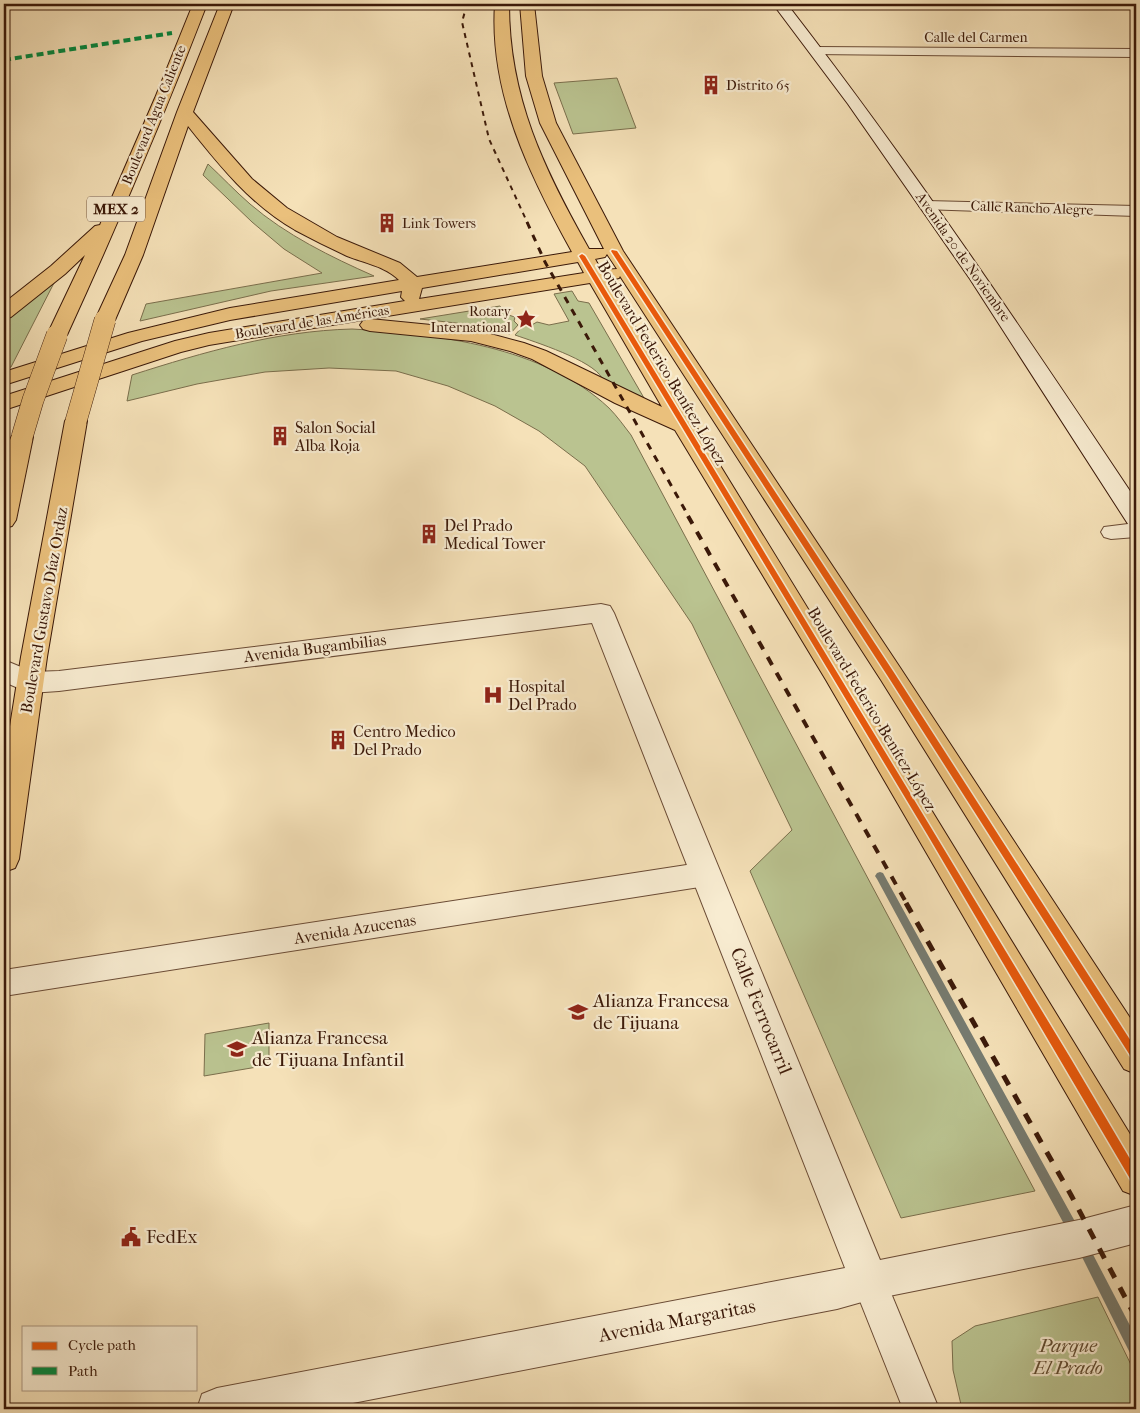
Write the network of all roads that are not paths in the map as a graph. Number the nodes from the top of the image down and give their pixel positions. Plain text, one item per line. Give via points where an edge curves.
1 (200, 4) edge
2 (227, 4) edge
3 (502, 4) edge
4 (527, 4) edge
5 (780, 4) edge
6 (816, 51) junction
7 (1136, 53) edge
8 (185, 112) junction
9 (927, 206) junction
10 (1136, 211) edge
11 (111, 220) junction
12 (620, 261) junction
13 (588, 266) junction
14 (412, 284) junction
15 (391, 310) junction
16 (4, 313) edge
17 (306, 322) junction
18 (4, 379) edge
19 (4, 403) edge
20 (76, 420) joint
21 (683, 425) junction
22 (1136, 518) edge
23 (4, 520) edge
24 (1136, 530) edge
25 (1112, 532) dead end
26 (601, 613) joint
27 (4, 670) edge
28 (30, 683) junction
29 (4, 859) edge
30 (706, 874) junction
31 (4, 983) edge
32 (1136, 1057) edge
33 (1136, 1178) edge
34 (1136, 1224) edge
35 (869, 1281) junction
36 (217, 1409) edge
37 (921, 1409) edge

1 - 11 main road, Boulevard Agua Caliente / MEX 2
2 - 8 main road, Boulevard Agua Caliente / MEX 2
3 - 13 main road, Boulevard Federico Benítez López via 502,48 517,115 534,161
4 - 12 main road, Boulevard Federico Benítez López via 534,76 548,123
5 - 6 street, Avenida 20 de Noviembre
6 - 7 street, Calle del Carmen
6 - 9 street, Avenida 20 de Noviembre
8 - 14 main road via 233,171 283,216 320,236 400,270
8 - 20 main road, Boulevard Agua Caliente / MEX 2, bridge via 134,255 105,320
9 - 10 street, Calle Rancho Alegre
9 - 22 street, Avenida 20 de Noviembre via 1034,361
11 - 16 main road via 59,269
11 - 23 main road, Boulevard Agua Caliente / MEX 2, bridge via 57,335 33,400
12 - 13 main road, Boulevard de las Américas
12 - 32 main road, Boulevard Federico Benítez López
13 - 14 main road, Boulevard de las Américas
13 - 15 main road, Boulevard de las Américas
13 - 21 main road, Boulevard Federico Benítez López
14 - 15 main road via 410,298
14 - 18 main road, Boulevard de las Américas via 181,324
15 - 17 main road, Boulevard de las Américas
17 - 19 main road, Boulevard de las Américas via 192,342
17 - 21 main road via 438,330 510,345 539,355
20 - 28 main road, Boulevard Gustavo Díaz Ordaz / MEX 2
21 - 33 main road, Boulevard Federico Benítez López
24 - 25 street
26 - 28 street, Avenida Bugambilias
26 - 30 street, Calle Ferrocarril
27 - 28 street
28 - 29 main road, Boulevard Gustavo Díaz Ordaz / MEX 2
30 - 31 street, Avenida Azucenas
30 - 35 street, Calle Ferrocarril
34 - 35 street, Avenida Margaritas via 1079,1239
35 - 36 street, Avenida Margaritas via 838,1290
35 - 37 street, Calle Ferrocarril

